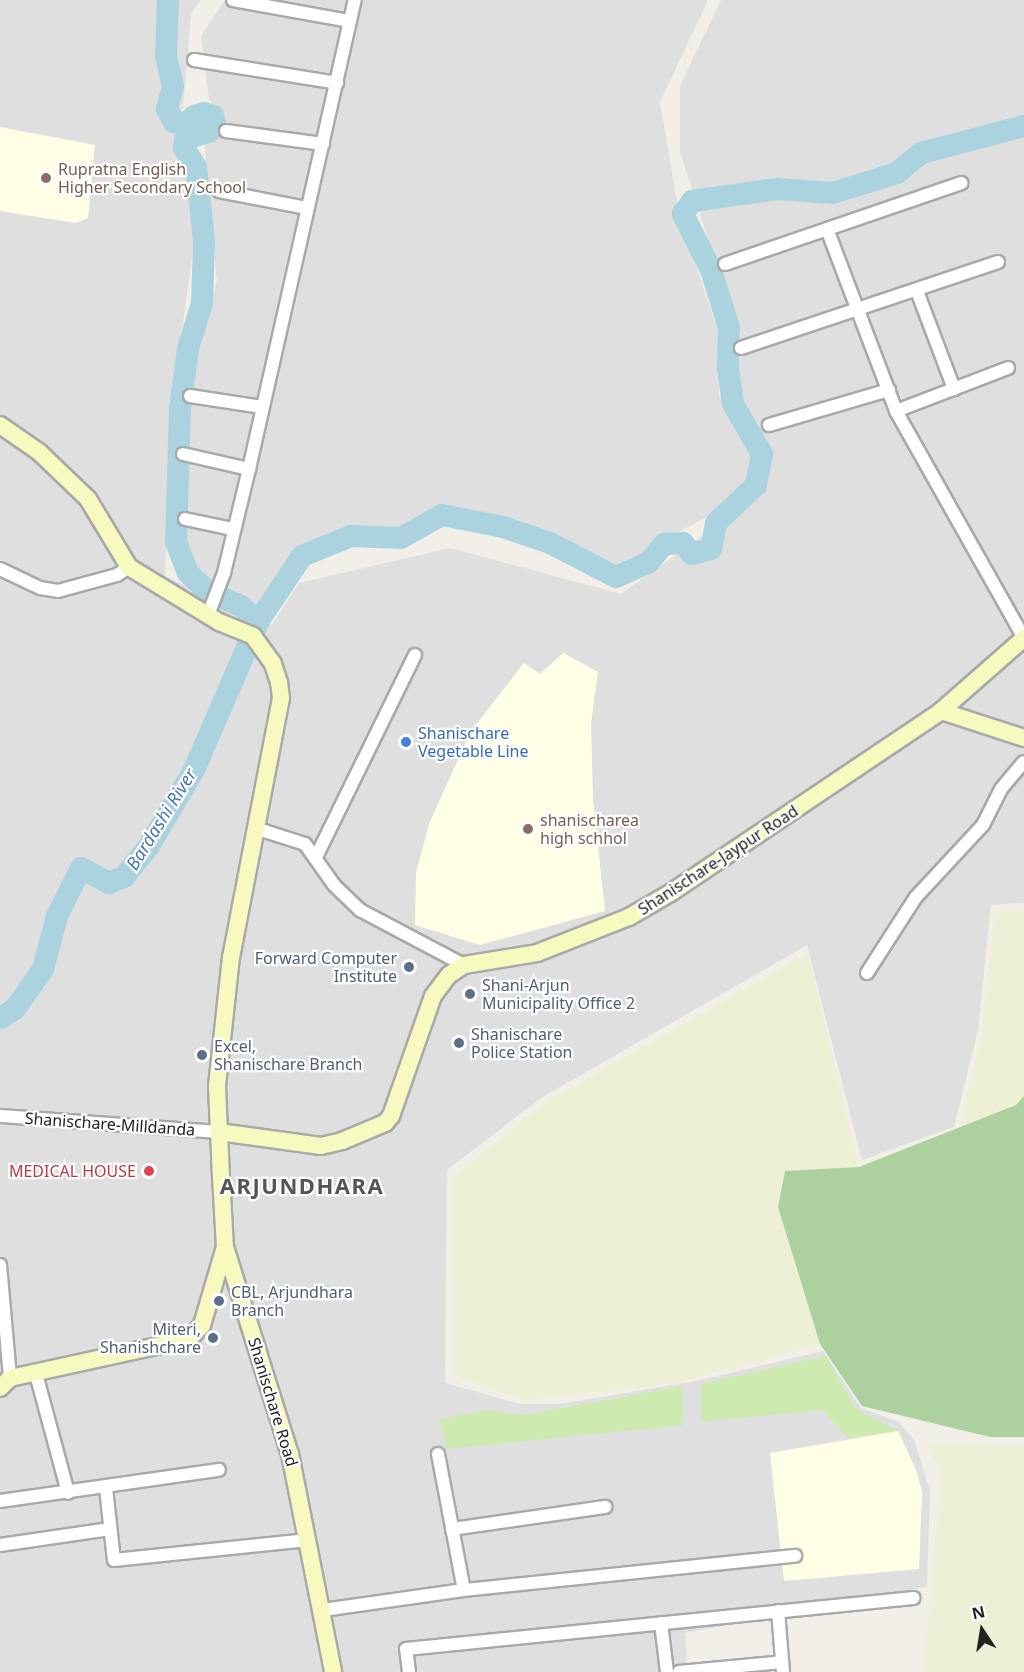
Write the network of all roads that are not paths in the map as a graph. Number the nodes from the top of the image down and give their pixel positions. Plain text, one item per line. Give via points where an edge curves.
1 (233, 0) edge
2 (355, 0) edge
3 (350, 21) junction
4 (194, 60) dead end
5 (337, 83) junction
6 (226, 130) dead end
7 (323, 144) junction
8 (962, 183) dead end
9 (219, 191) dead end
10 (307, 208) junction
11 (827, 229) junction
12 (998, 262) dead end
13 (725, 264) dead end
14 (917, 291) junction
15 (858, 312) junction
16 (741, 348) dead end
17 (1008, 368) dead end
18 (954, 388) junction
19 (889, 390) junction
20 (190, 396) dead end
21 (262, 407) junction
22 (896, 411) junction
23 (0, 425) edge
24 (769, 425) dead end
25 (183, 454) dead end
26 (249, 469) junction
27 (185, 519) dead end
28 (233, 529) junction
29 (129, 567) junction
30 (0, 569) edge
31 (208, 615) junction
32 (1024, 638) edge
33 (415, 655) dead end
34 (941, 711) junction
35 (1024, 738) edge
36 (1024, 762) edge
37 (258, 830) junction
38 (316, 857) junction
39 (464, 965) junction
40 (867, 972) dead end
41 (0, 1116) edge
42 (219, 1132) junction
43 (225, 1247) junction
44 (0, 1265) edge
45 (36, 1374) junction
46 (5, 1383) edge
47 (438, 1454) dead end
48 (219, 1470) dead end
49 (106, 1488) junction
50 (68, 1493) junction
51 (0, 1501) edge
52 (604, 1508) dead end
53 (111, 1529) junction
54 (452, 1529) junction
55 (308, 1540) junction
56 (0, 1545) edge
57 (795, 1556) dead end
58 (464, 1590) junction
59 (913, 1598) dead end
60 (323, 1610) junction
61 (777, 1611) junction
62 (661, 1623) junction
63 (783, 1667) edge
64 (333, 1672) edge
65 (409, 1672) edge
66 (667, 1672) edge
67 (679, 1672) edge

1 - 3 street
2 - 3 street
3 - 5 street
4 - 5 street
5 - 7 street
6 - 7 street
7 - 10 street
8 - 11 street
9 - 10 street
10 - 21 street
11 - 13 street
11 - 15 street
12 - 14 street
14 - 15 street
14 - 18 street
15 - 16 street
15 - 19 street
17 - 18 street
18 - 22 street
19 - 22 street
19 - 24 street
20 - 21 street
21 - 26 street
22 - 32 street
23 - 29 street via 39,452 88,499
25 - 26 street
26 - 28 street
27 - 28 street
28 - 31 street
29 - 30 street via 117,575 58,591 40,588
29 - 31 street, Shanischare Road
31 - 37 street, Shanischare Road via 253,636 273,664 279,682 281,698
32 - 34 street, Shanischare-Jaypur Road
33 - 38 street
34 - 35 street
34 - 39 street, Shanischare-Jaypur Road via 681,887 629,917 537,953
36 - 40 street via 1001,789 983,825 916,897
37 - 38 street via 305,844
37 - 42 street, Shanischare Road via 231,957 217,1086
38 - 39 street via 334,885 360,910
39 - 42 street via 449,975 433,996 391,1116 385,1123 342,1142 321,1146
41 - 42 street, Shanischare-Milldanda
42 - 43 street, Shanischare Road
43 - 45 street via 202,1325 189,1339
43 - 55 street, Shanischare Road via 290,1454
44 - 46 street
45 - 46 street
45 - 50 street
47 - 54 street
48 - 49 street
49 - 50 street
49 - 53 street
50 - 51 street
52 - 54 street
53 - 55 street via 114,1560
53 - 56 street
54 - 58 street
55 - 60 street, Shanischare Road
57 - 58 street
58 - 60 street
59 - 61 street
60 - 64 street, Shanischare Road
61 - 62 street
61 - 63 street
62 - 65 street via 406,1649
62 - 66 street
63 - 67 street

